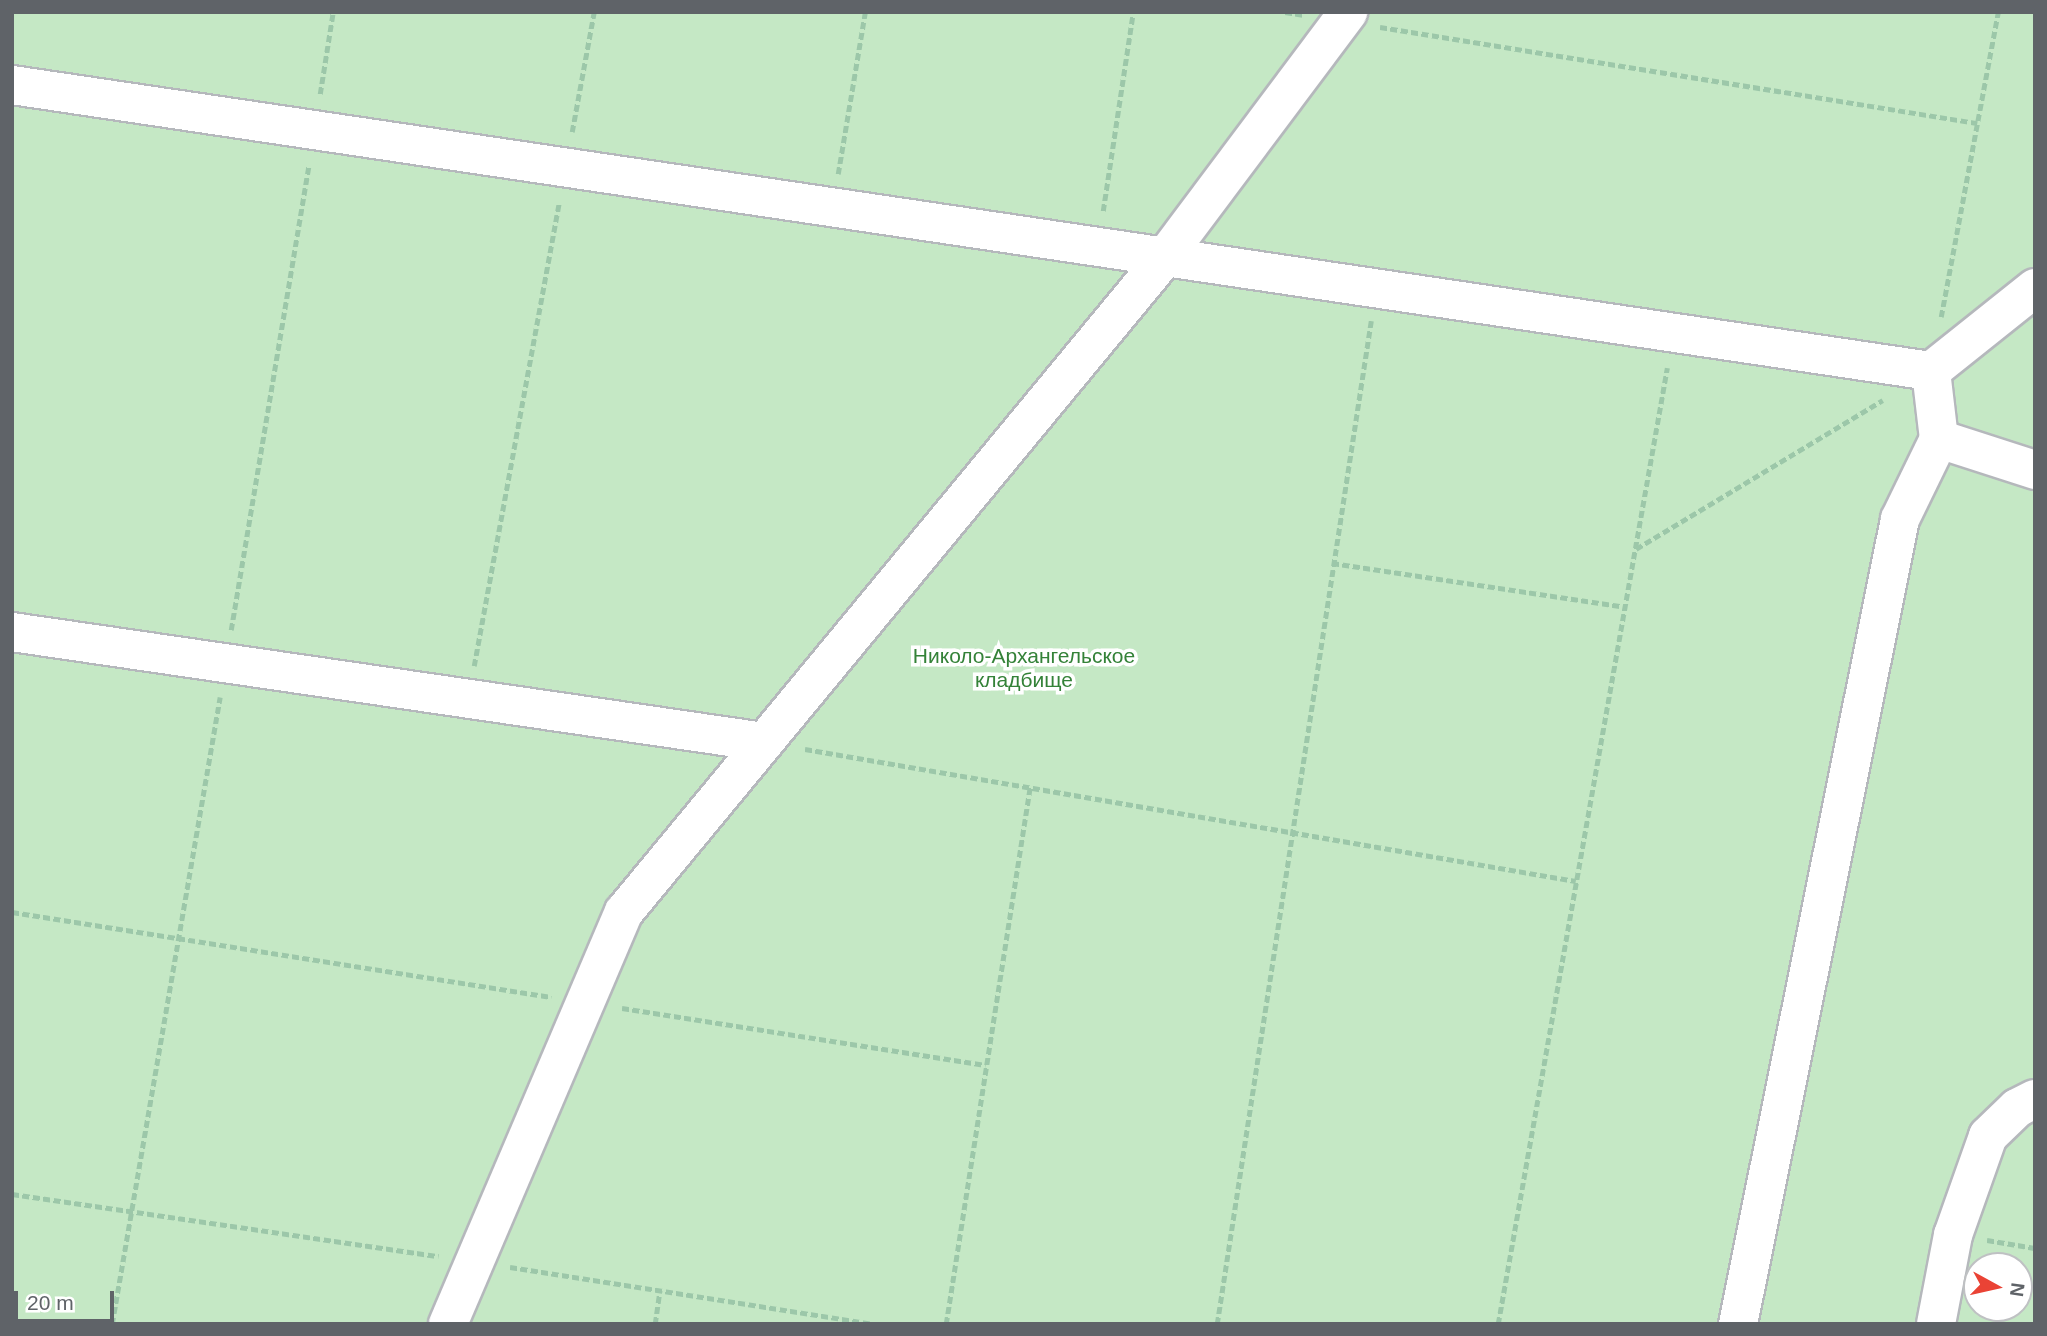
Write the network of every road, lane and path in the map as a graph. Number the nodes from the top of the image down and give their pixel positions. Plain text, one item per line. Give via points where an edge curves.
1 (594, 12) edge
2 (865, 12) edge
3 (1133, 12) edge
4 (1285, 12) edge
5 (1998, 12) edge
6 (1345, 17) edge
7 (12, 85) edge
8 (1978, 123) junction
9 (565, 167) junction
10 (833, 207) junction
11 (1097, 247) junction
12 (1165, 257) junction
13 (1377, 288) junction
14 (2035, 288) edge
15 (1941, 319) dead end
16 (1674, 333) junction
17 (1931, 371) junction
18 (1939, 439) junction
19 (2035, 470) edge
20 (1635, 550) junction
21 (1332, 563) junction
22 (1625, 607) junction
23 (12, 632) edge
24 (468, 699) junction
25 (764, 742) junction
26 (1030, 787) junction
27 (1291, 832) junction
28 (1576, 881) junction
29 (12, 912) edge
30 (585, 1002) junction
31 (986, 1065) junction
32 (2035, 1099) edge
33 (1953, 1235) junction
34 (2035, 1248) edge
35 (660, 1290) dead end
36 (448, 1324) edge
37 (655, 1324) edge
38 (946, 1324) edge
39 (1217, 1324) edge
40 (1498, 1324) edge
41 (1738, 1324) edge
42 (1936, 1324) edge

1 - 9 path
2 - 10 path
3 - 11 path
4 - 6 path
5 - 8 path
6 - 8 path
6 - 12 lane
7 - 9 lane
8 - 15 path
9 - 10 lane
9 - 24 path
10 - 11 lane
11 - 12 lane
12 - 13 lane
12 - 25 lane
13 - 16 lane
13 - 21 path
14 - 17 lane
16 - 17 lane
16 - 20 path
17 - 18 lane
17 - 20 path
18 - 19 lane
18 - 41 lane via 1900,519
20 - 22 path
21 - 22 path
21 - 27 path
22 - 28 path
23 - 24 lane
24 - 25 lane
25 - 26 path
25 - 30 lane via 624,912
26 - 27 path
26 - 31 path
27 - 28 path
27 - 39 path
28 - 40 path
29 - 30 path
30 - 31 path
30 - 36 lane
31 - 38 path
32 - 33 lane via 2017,1108 1988,1136
33 - 34 path
33 - 42 lane
35 - 37 path

